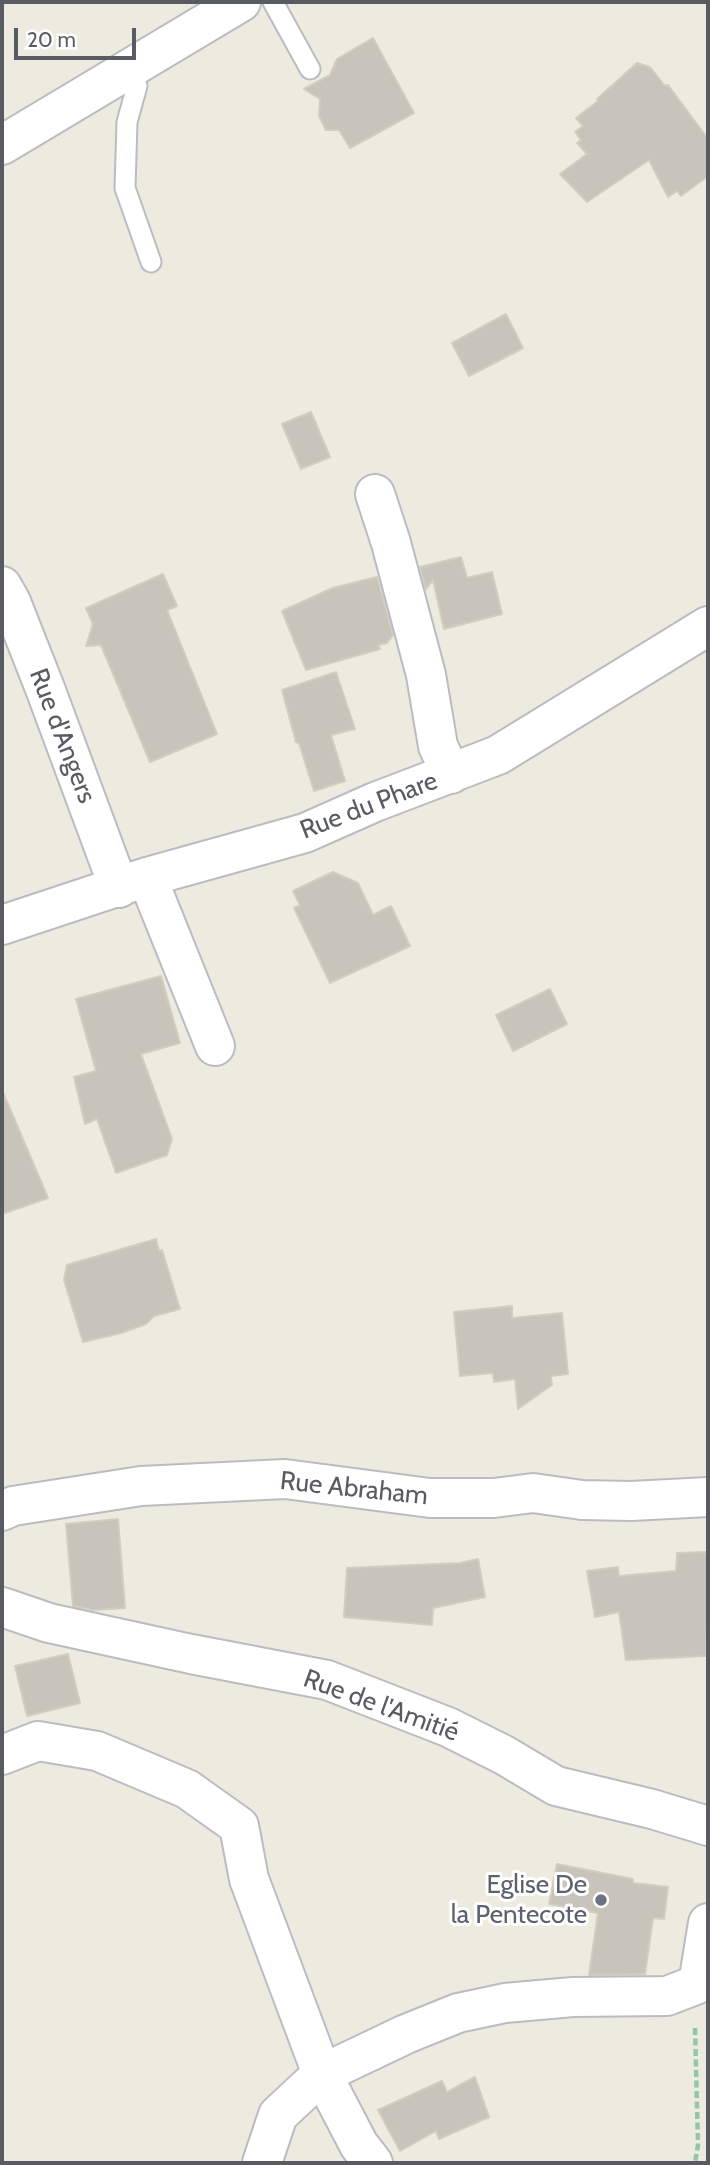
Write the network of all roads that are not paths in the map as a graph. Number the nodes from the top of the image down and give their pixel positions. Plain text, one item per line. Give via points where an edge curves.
1 (241, 2) edge
2 (273, 2) edge
3 (129, 69) junction
4 (310, 69) dead end
5 (2, 145) edge
6 (151, 262) dead end
7 (375, 494) dead end
8 (2, 586) edge
9 (708, 626) edge
10 (451, 774) junction
11 (133, 883) junction
12 (2, 925) edge
13 (215, 1046) dead end
14 (708, 1497) edge
15 (2, 1511) edge
16 (2, 1607) edge
17 (2, 1755) edge
18 (708, 1826) edge
19 (708, 1923) edge
20 (322, 2074) junction
21 (262, 2163) edge
22 (373, 2163) edge

1 - 3 street
2 - 4 lane
3 - 5 street
3 - 6 lane via 137,86 127,122 125,188
7 - 10 street via 426,675 438,746
8 - 11 street, Rue d'Angers
9 - 10 street, Rue du Phare via 498,755
10 - 11 street, Rue du Phare via 305,833
11 - 12 street, Rue du Phare
11 - 13 street, Rue d'Angers
14 - 15 street, Rue Abraham via 582,1500 533,1493 430,1498 285,1479 141,1486
16 - 18 street, Rue de l'Amitié via 49,1623 327,1680 448,1727 556,1786
17 - 20 street via 38,1741 97,1751 187,1789 239,1826 250,1879
19 - 20 street via 698,1984 667,1996 573,1997 458,2013
20 - 21 street via 278,2115
20 - 22 street

